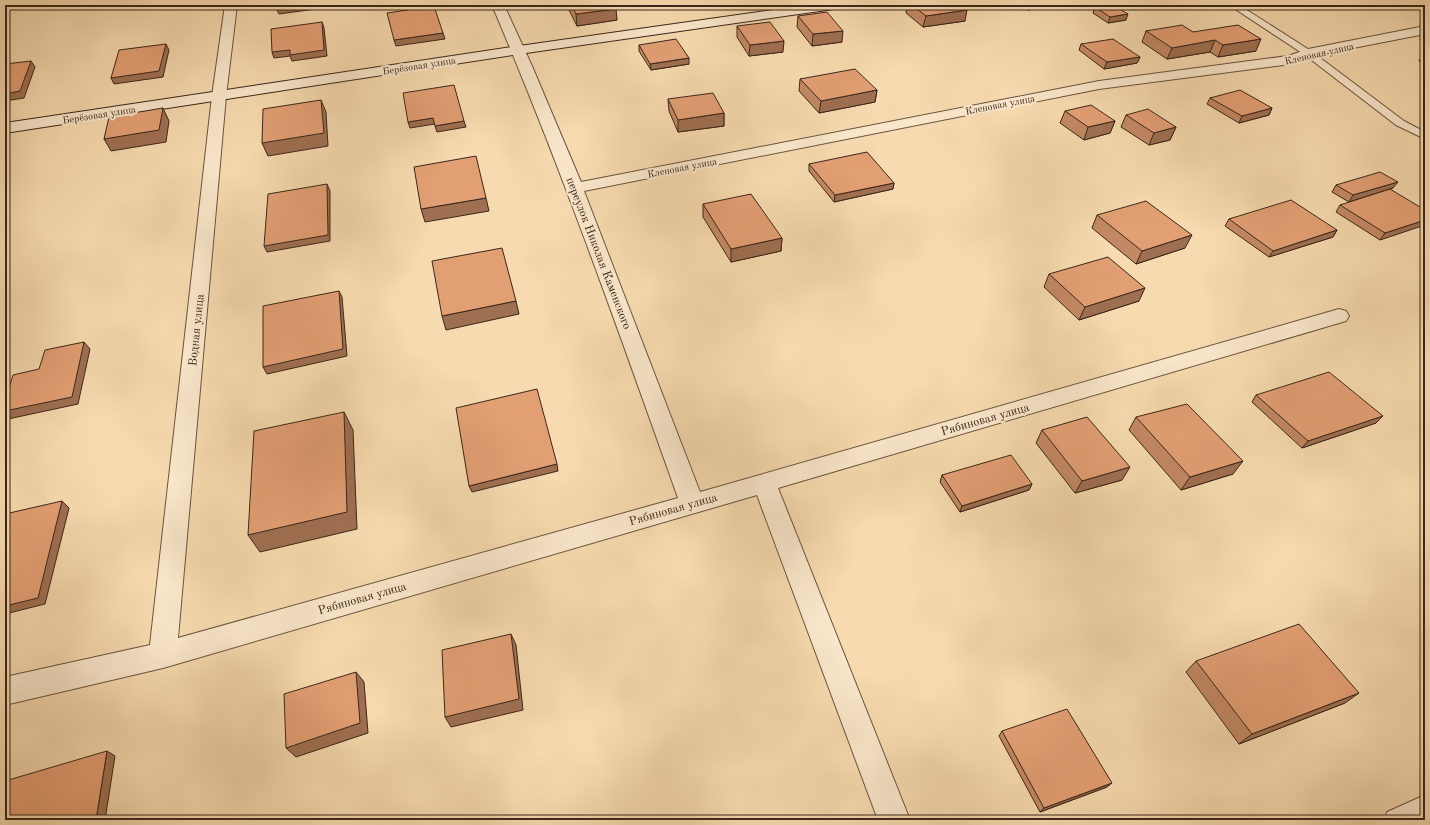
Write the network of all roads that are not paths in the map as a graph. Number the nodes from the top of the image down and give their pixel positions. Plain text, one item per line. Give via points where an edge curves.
1 (231, 5) edge
2 (498, 5) edge
3 (834, 5) edge
4 (1233, 5) edge
5 (1425, 30) edge
6 (519, 50) junction
7 (1308, 53) junction
8 (219, 96) junction
9 (5, 128) edge
10 (1425, 136) edge
11 (575, 188) junction
12 (1339, 316) dead end
13 (764, 483) junction
14 (692, 504) junction
15 (163, 655) junction
16 (5, 691) edge
17 (1425, 806) edge
18 (894, 820) edge
19 (1395, 820) edge

1 - 8 street, Водная улица
2 - 6 street, переулок Николая Каменского
3 - 6 street, Берёзовая улица
4 - 7 lane
5 - 7 street, Кленовая улица
6 - 8 street, Берёзовая улица
6 - 11 street, переулок Николая Каменского
7 - 10 lane via 1400,123
7 - 11 street, Кленовая улица via 1291,60 1099,85
8 - 9 street, Берёзовая улица
8 - 15 street, Водная улица
11 - 14 street, переулок Николая Каменского
12 - 13 street, Рябиновая улица
13 - 14 street, Рябиновая улица
13 - 18 street
14 - 15 street, Рябиновая улица
15 - 16 street, Рябиновая улица
17 - 19 lane

